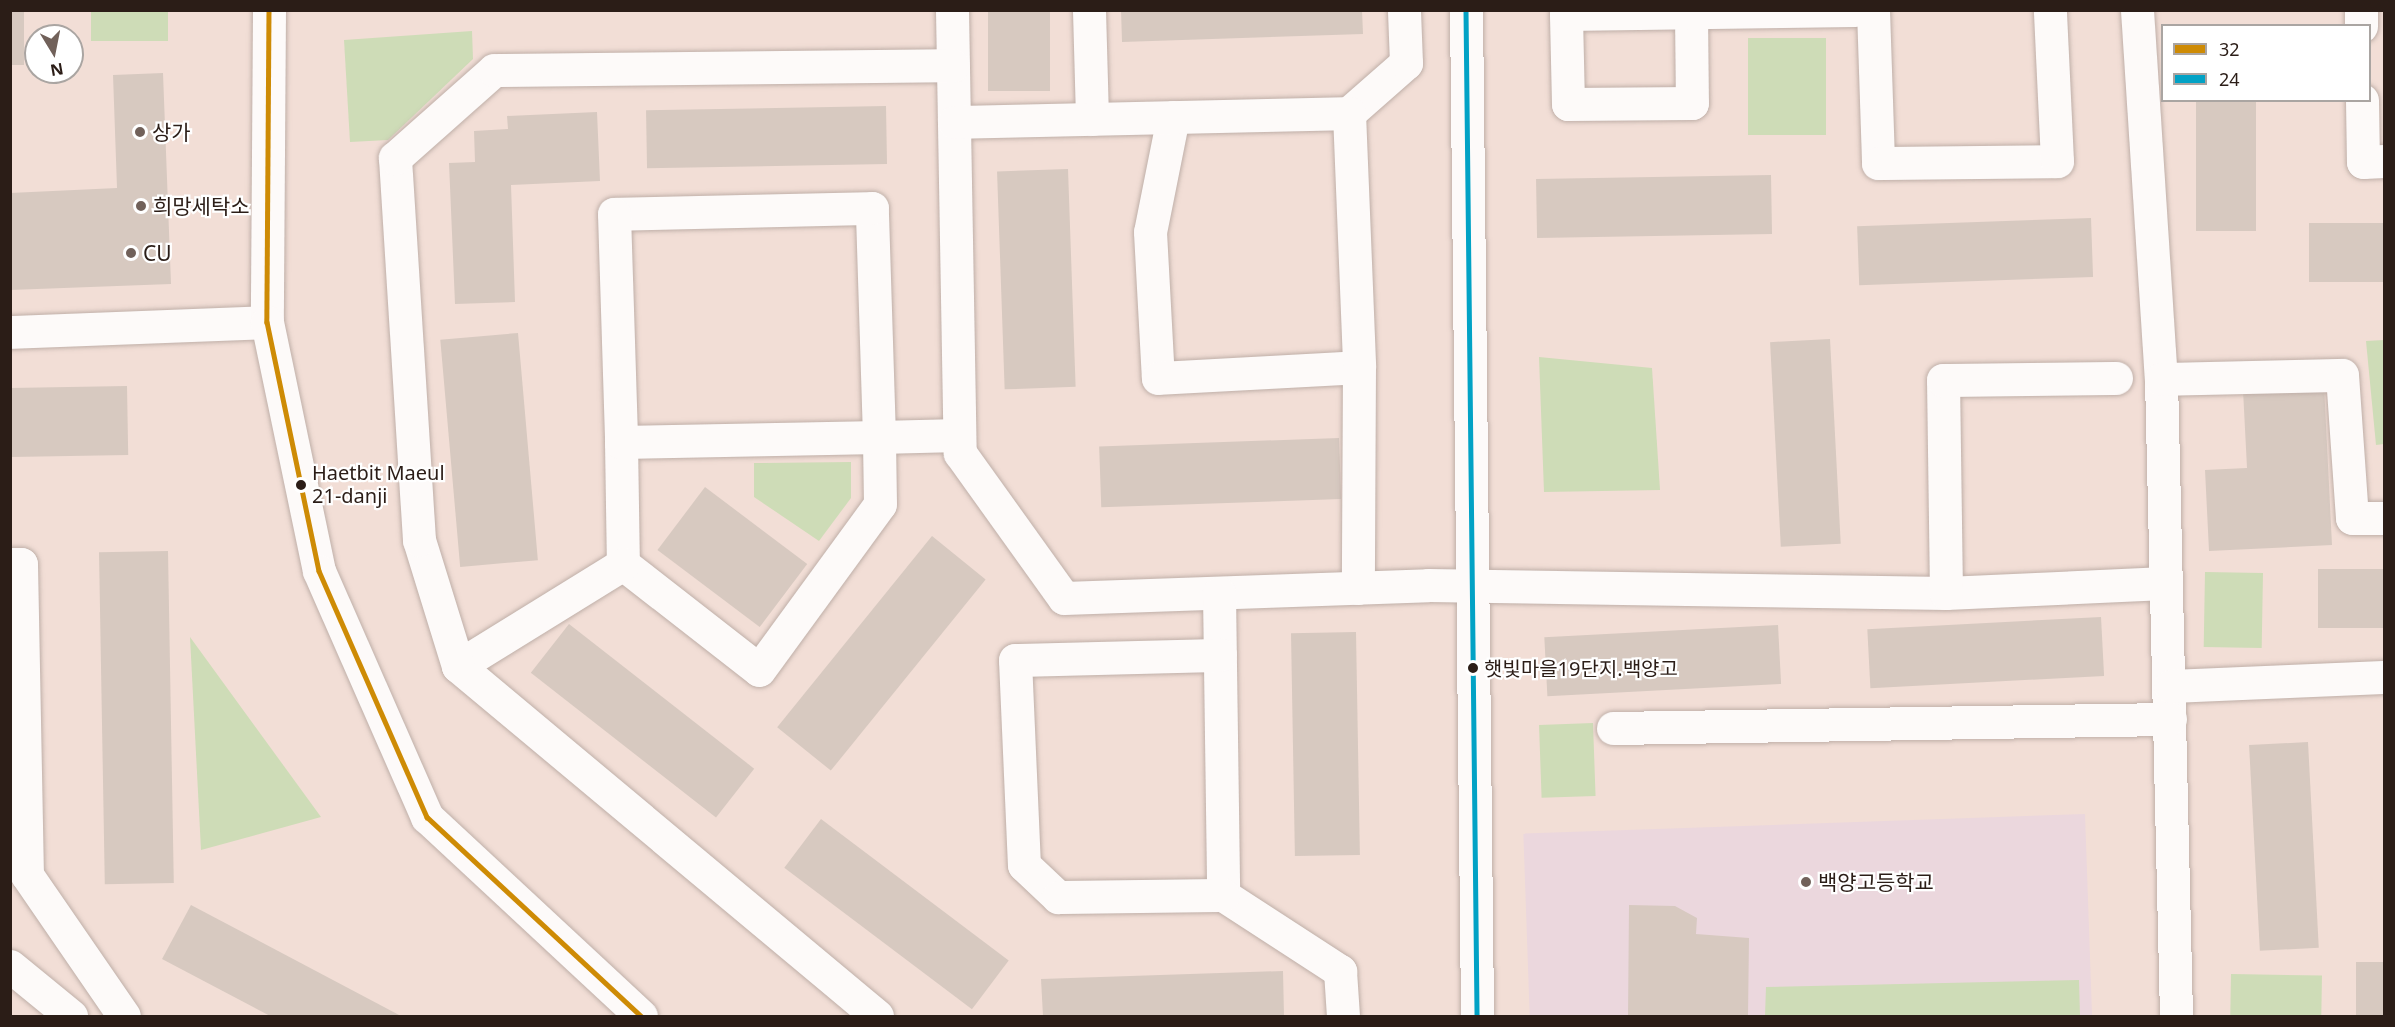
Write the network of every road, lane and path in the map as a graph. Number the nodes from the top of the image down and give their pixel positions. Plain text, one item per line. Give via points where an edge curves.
1 (269, 10) edge
2 (952, 10) edge
3 (1089, 10) edge
4 (1404, 10) edge
5 (1466, 10) edge
6 (1855, 10) edge
7 (1873, 10) edge
8 (2050, 10) edge
9 (2137, 10) edge
10 (1691, 13) junction
11 (953, 65) junction
12 (2362, 102) edge
13 (1349, 113) junction
14 (1173, 117) junction
15 (1092, 119) junction
16 (954, 122) junction
17 (2385, 161) edge
18 (267, 322) junction
19 (10, 332) edge
20 (1359, 367) junction
21 (2116, 378) dead end
22 (2161, 379) junction
23 (959, 435) junction
24 (879, 437) junction
25 (621, 442) junction
26 (2385, 518) edge
27 (10, 564) edge
28 (624, 564) junction
29 (2165, 583) junction
30 (1472, 585) junction
31 (1358, 588) junction
32 (1219, 593) junction
33 (1946, 593) junction
34 (1220, 656) junction
35 (458, 666) junction
36 (2385, 678) edge
37 (2169, 686) junction
38 (2170, 719) junction
39 (1613, 728) dead end
40 (18, 778) edge
41 (1223, 895) junction
42 (10, 966) edge
43 (71, 1017) edge
44 (124, 1017) edge
45 (641, 1017) edge
46 (877, 1017) edge
47 (1343, 1017) edge
48 (1478, 1017) edge
49 (2176, 1017) edge

1 - 18 main road
2 - 11 main road
3 - 15 main road
4 - 13 main road via 1406,63
5 - 30 main road
6 - 10 main road
7 - 8 main road via 1878,163 2057,161
9 - 22 main road
10 - 10 main road via 1692,103 1568,104 1566,15
11 - 16 main road
11 - 35 main road via 494,70 395,158 419,540
12 - 17 main road via 2363,162
13 - 14 main road
13 - 20 main road
14 - 15 main road
14 - 20 main road via 1150,232 1158,378
15 - 16 main road
16 - 23 main road
18 - 19 main road
18 - 45 main road via 318,571 427,817
20 - 31 main road
21 - 33 main road via 1942,380
22 - 26 main road via 2342,375 2352,518
22 - 29 main road
23 - 24 main road
23 - 32 main road via 960,453 1064,598
24 - 25 main road
24 - 25 main road via 872,208 614,214
24 - 28 main road via 880,504 759,670
25 - 28 main road
27 - 40 main road via 21,564
28 - 35 main road
29 - 33 main road
29 - 37 main road
30 - 31 main road
30 - 33 main road
30 - 48 main road
31 - 32 main road
32 - 34 main road
34 - 41 main road
34 - 41 main road via 1015,660 1024,865 1058,897
35 - 46 main road
36 - 37 main road
37 - 38 main road
38 - 39 main road
38 - 49 main road
40 - 44 main road via 27,875
41 - 47 main road via 1340,971
42 - 43 main road

